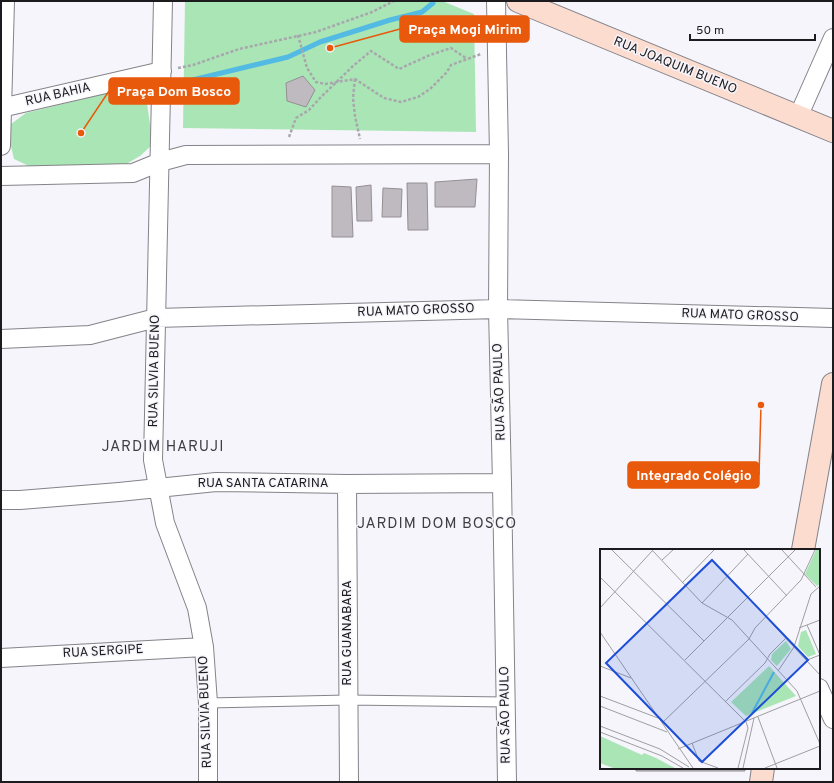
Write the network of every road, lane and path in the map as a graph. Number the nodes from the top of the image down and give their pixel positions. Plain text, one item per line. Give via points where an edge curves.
1 (4, 1) edge
2 (163, 1) edge
3 (394, 1) edge
4 (496, 1) edge
5 (518, 1) edge
6 (298, 35) junction
7 (833, 38) edge
8 (497, 49) junction
9 (467, 59) junction
10 (162, 71) junction
11 (355, 79) junction
12 (337, 82) junction
13 (2, 108) edge
14 (798, 116) junction
15 (833, 131) edge
16 (1, 146) edge
17 (499, 154) junction
18 (283, 155) junction
19 (364, 155) junction
20 (160, 162) junction
21 (1, 176) edge
22 (498, 309) junction
23 (156, 318) junction
24 (833, 318) edge
25 (1, 338) edge
26 (833, 384) edge
27 (830, 422) edge
28 (347, 484) junction
29 (502, 484) junction
30 (158, 488) junction
31 (1, 500) edge
32 (803, 549) edge
33 (204, 647) junction
34 (1, 658) edge
35 (820, 691) edge
36 (348, 700) junction
37 (506, 702) junction
38 (208, 703) junction
39 (827, 713) edge
40 (763, 769) edge
41 (208, 782) edge
42 (349, 782) edge
43 (507, 782) edge
44 (761, 782) edge

1 - 13 street
2 - 10 street, RUA SILVIA BUENO
3 - 6 path via 372,12 316,32
4 - 8 street, RUA SÃO PAULO
5 - 14 street, RUA JOAQUIM BUENO
6 - 10 path via 239,48 192,65
6 - 12 path via 307,68 316,82
7 - 14 street
8 - 9 path
8 - 17 street, RUA SÃO PAULO
9 - 11 path via 451,65 430,89 418,97 402,102 384,98
9 - 12 path via 451,48 399,69 371,51
10 - 13 street, RUA BAHIA
10 - 20 street, RUA SILVIA BUENO
11 - 12 path
11 - 19 path via 353,98 357,130
12 - 18 path via 309,110 296,118
13 - 16 street
14 - 15 street, RUA JOAQUIM BUENO
17 - 19 street
17 - 22 street, RUA SÃO PAULO
18 - 19 street
18 - 20 street via 186,155
20 - 21 street via 133,174
20 - 23 street, RUA SILVIA BUENO
22 - 23 street, RUA MATO GROSSO
22 - 24 street, RUA MATO GROSSO
22 - 29 street, RUA SÃO PAULO
23 - 25 street, RUA MATO GROSSO via 90,335
23 - 30 street, RUA SILVIA BUENO via 153,460
26 - 27 street
27 - 32 street
28 - 29 street, RUA SANTA CATARINA
28 - 30 street, RUA SANTA CATARINA via 216,482
28 - 36 street, RUA GUANABARA
29 - 37 street, RUA SÃO PAULO
30 - 31 street, RUA SANTA CATARINA
30 - 33 street, RUA SILVIA BUENO via 165,523 198,608
33 - 34 street, RUA SERGIPE
33 - 38 street, RUA SILVIA BUENO
35 - 39 street
36 - 37 lane
36 - 38 lane
36 - 42 street, RUA GUANABARA
37 - 43 street, RUA SÃO PAULO
38 - 41 street, RUA SILVIA BUENO
40 - 44 street

